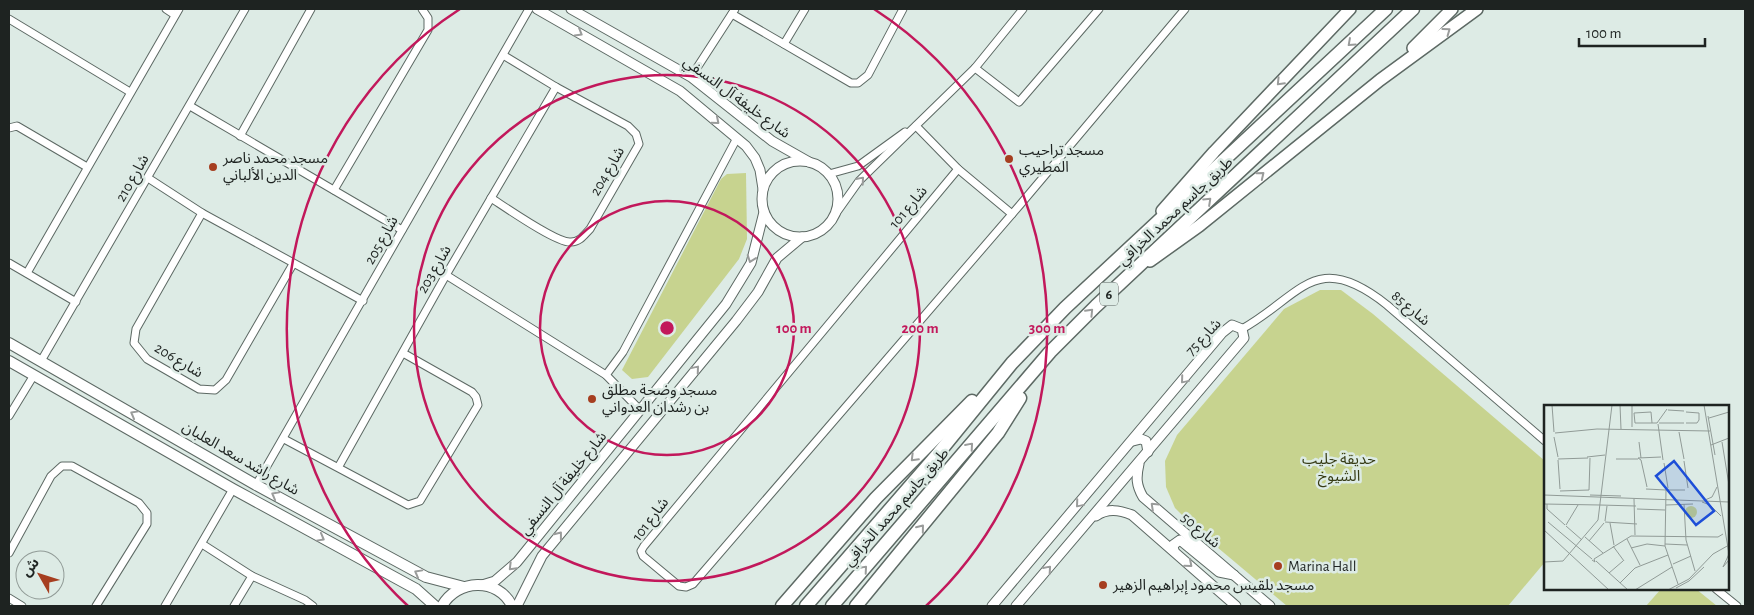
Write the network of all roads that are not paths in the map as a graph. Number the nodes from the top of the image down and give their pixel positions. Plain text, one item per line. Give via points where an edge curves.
1 (166, 9) edge
2 (245, 9) edge
3 (311, 9) edge
4 (422, 9) edge
5 (529, 9) edge
6 (537, 9) edge
7 (572, 9) edge
8 (805, 9) edge
9 (903, 9) edge
10 (1023, 9) edge
11 (1099, 9) edge
12 (1185, 9) edge
13 (1344, 9) edge
14 (1350, 9) edge
15 (1386, 9) edge
16 (1414, 9) edge
17 (1452, 9) edge
18 (1477, 9) edge
19 (734, 11) edge
20 (177, 12) edge
21 (9, 19) edge
22 (784, 44) junction
23 (640, 48) junction
24 (503, 55) junction
25 (632, 64) junction
26 (1296, 65) junction
27 (974, 68) junction
28 (691, 77) junction
29 (1380, 80) junction
30 (556, 87) junction
31 (130, 92) junction
32 (190, 106) junction
33 (916, 126) junction
34 (9, 128) edge
35 (240, 136) junction
36 (736, 138) junction
37 (809, 162) junction
38 (87, 167) junction
39 (958, 169) junction
40 (829, 174) junction
41 (148, 178) junction
42 (763, 189) junction
43 (334, 190) junction
44 (491, 198) junction
45 (764, 212) junction
46 (202, 213) junction
47 (1012, 214) junction
48 (832, 219) junction
49 (402, 230) junction
50 (802, 237) junction
51 (1136, 241) junction
52 (9, 263) edge
53 (293, 264) junction
54 (27, 273) junction
55 (446, 275) junction
56 (1125, 279) junction
57 (363, 301) junction
58 (76, 302) junction
59 (1242, 329) junction
60 (9, 343) edge
61 (1050, 352) junction
62 (404, 353) junction
63 (9, 361) edge
64 (41, 361) junction
65 (1012, 363) junction
66 (606, 374) junction
67 (34, 375) junction
68 (88, 388) junction
69 (79, 403) junction
70 (640, 410) junction
71 (9, 416) edge
72 (284, 439) junction
73 (1544, 440) edge
74 (1133, 441) junction
75 (1148, 452) junction
76 (204, 453) junction
77 (1140, 462) junction
78 (339, 466) junction
79 (194, 467) junction
80 (256, 485) junction
81 (575, 488) junction
82 (232, 489) junction
83 (587, 500) junction
84 (563, 503) junction
85 (576, 514) junction
86 (1092, 518) junction
87 (202, 544) junction
88 (1174, 551) junction
89 (9, 553) edge
90 (1234, 575) junction
91 (252, 576) junction
92 (482, 585) junction
93 (464, 586) junction
94 (796, 590) junction
95 (1717, 590) edge
96 (9, 598) edge
97 (22, 606) edge
98 (96, 606) edge
99 (165, 606) edge
100 (234, 606) edge
101 (313, 606) edge
102 (435, 606) edge
103 (442, 606) edge
104 (512, 606) edge
105 (516, 606) edge
106 (777, 606) edge
107 (782, 606) edge
108 (806, 606) edge
109 (832, 606) edge
110 (856, 606) edge
111 (992, 606) edge
112 (1016, 606) edge
113 (1236, 606) edge
114 (1270, 606) edge
115 (1737, 606) edge

1 - 20 street
2 - 32 street, شارع 210
3 - 35 street
4 - 43 street via 428,18 428,30
5 - 24 street, شارع 205
6 -> 25 street, شارع خليفة آل النسفي
7 - 23 street, شارع خليفة آل النسفي
8 - 22 street
9 - 22 street via 868,75 858,83 845,81
10 - 27 street
11 - 27 street via 1019,102
12 - 47 street, شارع 101
13 - 26 main road
14 - 26 main road
15 -> 51 highway, طريق جاسم محمد الخرافي / 6
56 -> 16 highway, طريق جاسم محمد الخرافي / 6
17 - 29 main road
29 -> 18 main road
19 - 22 street
19 - 28 street
20 - 31 street
21 - 31 street
23 - 25 street via 643,52 640,61
23 - 28 street, شارع خليفة آل النسفي
24 - 30 street, شارع 204
24 - 49 street, شارع 205
25 -> 36 street, شارع خليفة آل النسفي via 680,92
26 -> 51 main road
27 - 33 street
28 - 37 street, شارع خليفة آل النسفي via 772,141
56 -> 29 main road via 1200,226
30 - 44 street, شارع 203
30 - 44 street, شارع 204 via 628,126 636,134 639,144 590,229 580,240 570,243
31 - 38 street
32 - 35 street
32 - 41 street, شارع 210
33 - 39 street
33 - 40 street via 858,166
48 -> 33 street via 859,181
34 - 38 street via 17,126
35 - 43 street
36 - 42 street, شارع خليفة آل النسفي via 755,158
36 - 66 street via 623,352
37 - 40 street
37 - 42 street via 786,163 768,178
38 - 54 street
39 - 47 street
39 - 47 street, شارع 101 via 644,546 643,556 679,586 693,584
40 - 48 street via 837,188 838,204
41 - 46 street
41 - 58 street, شارع 210
42 - 45 street
43 - 49 street
44 - 55 street, شارع 203
45 - 50 street via 779,231
45 -> 70 street, شارع خليفة آل النسفي via 751,263 726,304
46 - 53 street
46 - 53 street, شارع 206 via 136,329 134,343 147,359 199,389 215,390 226,380
48 - 50 street via 814,234
49 - 57 street, شارع 205
83 -> 50 street, شارع خليفة آل النسفي via 736,321 758,292 777,258
51 - 65 highway, طريق جاسم محمد الخرافي / 6
52 - 54 street
53 - 57 street
54 - 58 street
55 - 62 street, شارع 203
55 - 66 street
61 -> 56 highway, طريق جاسم محمد الخرافي / 6
57 - 72 street, شارع 205
58 - 64 street, شارع 210
59 - 73 street, شارع 85 via 1306,283 1333,277 1348,282 1375,295
59 -> 74 street, شارع 75 via 1232,325 1222,333
59 - 75 street, شارع 75 via 1244,338
60 - 64 main road, شارع راشد سعد العلبان
109 -> 61 highway, طريق جاسم محمد الخرافي / 6
110 -> 61 highway via 998,433
62 - 78 street, شارع 203
62 - 78 street via 472,392 478,405 420,500 414,504 408,505
63 - 67 main road, شارع راشد سعد العلبان
64 - 68 main road, شارع راشد سعد العلبان
65 -> 94 highway via 909,463
65 - 108 highway, طريق جاسم محمد الخرافي / 6
66 - 70 street
67 - 69 main road, شارع راشد سعد العلبان
67 - 71 street
68 - 69 main road
76 -> 68 main road, شارع راشد سعد العلبان
69 - 79 main road, شارع راشد سعد العلبان
70 - 81 street, شارع خليفة آل النسفي
72 - 78 street
72 - 80 street, شارع 205
74 - 75 street via 1146,441
74 -> 111 street, شارع 75
75 - 77 street, شارع 75
76 - 79 main road via 204,464
76 - 80 main road, شارع راشد سعد العلبان
77 - 86 street, شارع 75
90 -> 77 street, شارع 50 via 1143,497 1138,487
79 - 82 main road, شارع راشد سعد العلبان
93 -> 80 main road, شارع راشد سعد العلبان via 436,582
81 - 83 street via 578,498
81 - 84 street, شارع خليفة آل النسفي
82 - 87 street
82 -> 102 main road, شارع راشد سعد العلبان via 416,589
83 - 85 street, شارع خليفة آل النسفي
84 - 85 street via 572,504
84 -> 92 street, شارع خليفة آل النسفي via 517,562 495,581
105 -> 85 street, شارع خليفة آل النسفي via 542,556
86 - 88 street via 1113,510 1128,513
112 -> 86 street, شارع 75
87 - 91 street
87 - 99 street
88 - 90 street via 1173,545 1180,540 1219,572
88 -> 113 street
89 - 98 street via 51,476 62,466 72,466 139,503 147,513 147,524
90 - 114 street, شارع 50
91 - 100 street
91 - 101 street
92 - 93 main road, شارع راشد سعد العلبان
92 - 104 main road via 502,594
93 - 103 main road
94 - 106 highway
94 - 107 highway
95 - 115 street
96 - 97 street

